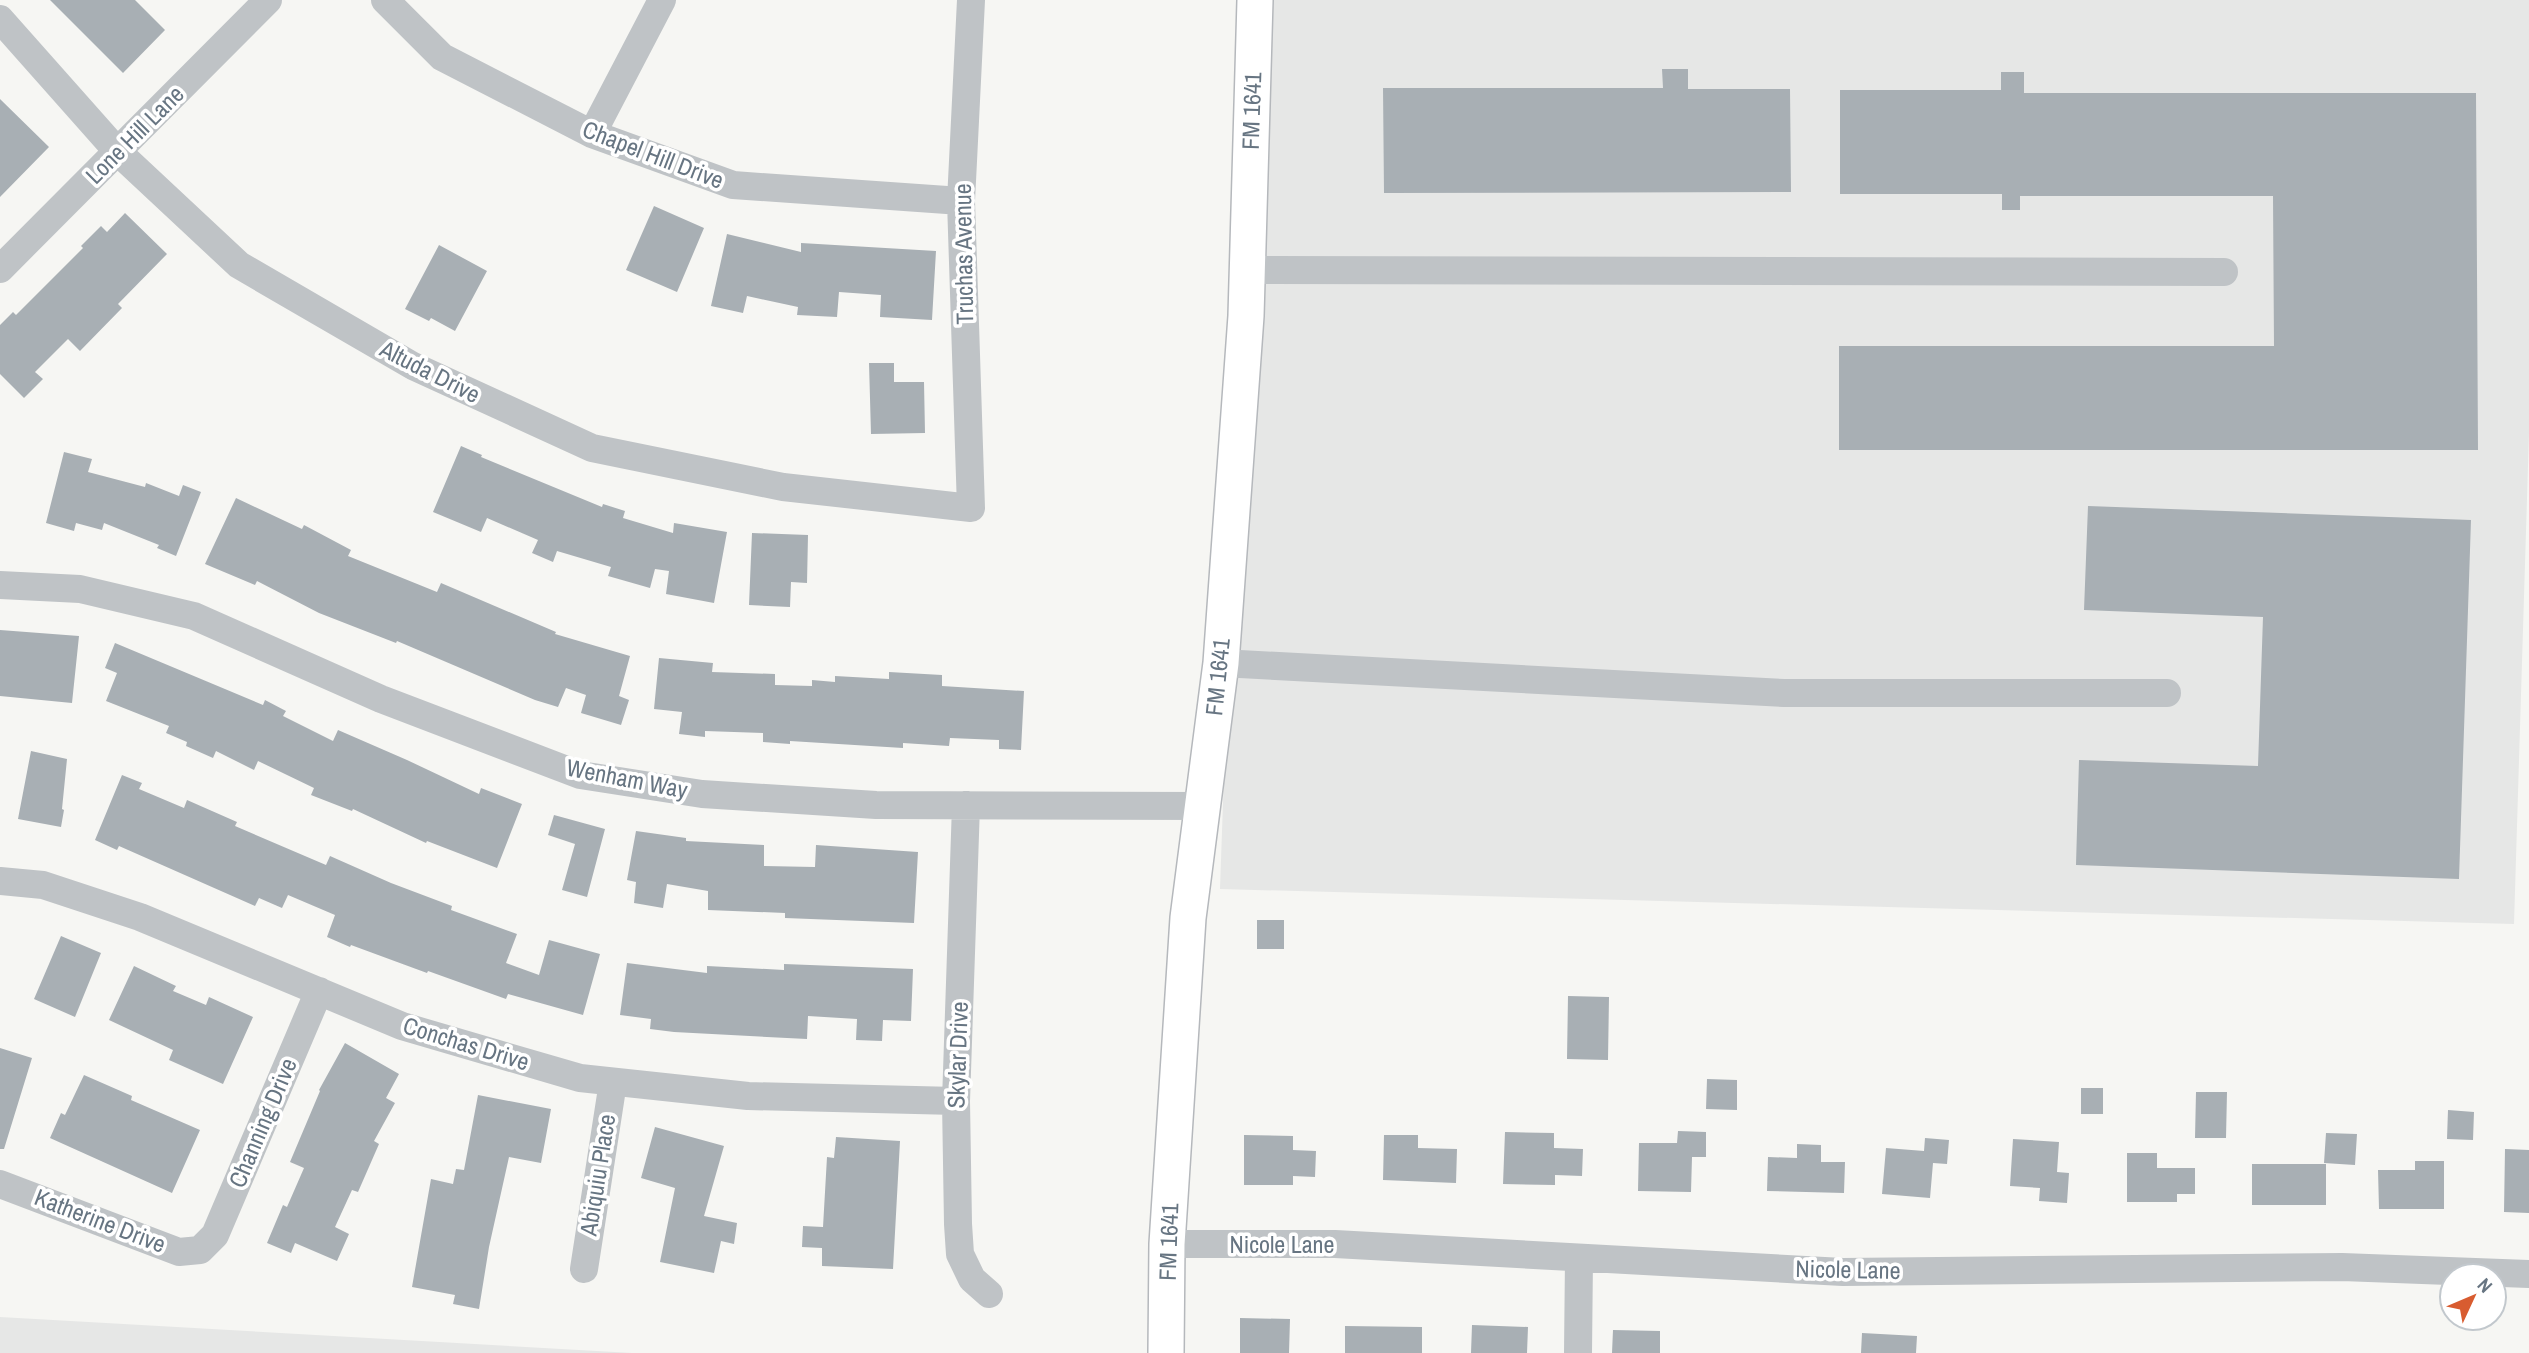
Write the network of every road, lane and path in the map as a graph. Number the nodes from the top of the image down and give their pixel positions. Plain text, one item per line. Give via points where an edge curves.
1 (268, 0) edge
2 (385, 0) edge
3 (662, 0) edge
4 (971, 0) edge
5 (1255, 0) edge
6 (0, 19) edge
7 (592, 134) junction
8 (118, 152) junction
9 (961, 201) junction
10 (0, 269) edge
11 (1247, 270) junction
12 (2224, 272) dead end
13 (971, 508) joint
14 (0, 585) edge
15 (1221, 663) junction
16 (2167, 693) dead end
17 (966, 805) junction
18 (1202, 806) junction
19 (0, 881) edge
20 (318, 991) junction
21 (612, 1082) junction
22 (956, 1101) junction
23 (0, 1184) edge
24 (1167, 1244) junction
25 (200, 1250) joint
26 (1579, 1258) junction
27 (584, 1269) dead end
28 (2529, 1274) edge
29 (989, 1294) dead end
30 (1166, 1353) edge
31 (1577, 1353) edge

1 - 8 street, Lone Hill Lane
2 - 7 street, Chapel Hill Drive via 442,57
3 - 7 street
4 - 9 street, Truchas Avenue
5 - 11 main road, FM 1641 / FM 1641
6 - 8 street, Altuda Drive
7 - 9 street, Chapel Hill Drive via 733,185
8 - 10 street, Lone Hill Lane
8 - 13 street, Altuda Drive via 239,265 413,366 592,448 783,487
9 - 13 street, Truchas Avenue
11 - 12 street
11 - 15 main road, FM 1641 / FM 1641
14 - 17 street, Wenham Way via 80,589 194,616 381,699 580,775 702,794 876,805
15 - 16 street via 1784,693
15 - 18 main road, FM 1641 / FM 1641
17 - 18 street, Wenham Way
17 - 22 street, Skylar Drive
18 - 24 main road, FM 1641 / FM 1641 via 1188,918
19 - 20 street, Conchas Drive via 43,885 140,917
20 - 21 street, Conchas Drive via 402,1026 580,1078
20 - 25 street, Channing Drive via 215,1235
21 - 22 street, Conchas Drive via 748,1096
21 - 27 street, Abiquiu Place
22 - 29 street, Skylar Drive via 960,1255 972,1279
23 - 25 street, Katherine Drive via 179,1252
24 - 26 street, Nicole Lane via 1335,1244
24 - 30 main road, FM 1641 / FM 1641
26 - 28 street, Nicole Lane via 1843,1272 2342,1267
26 - 31 street

